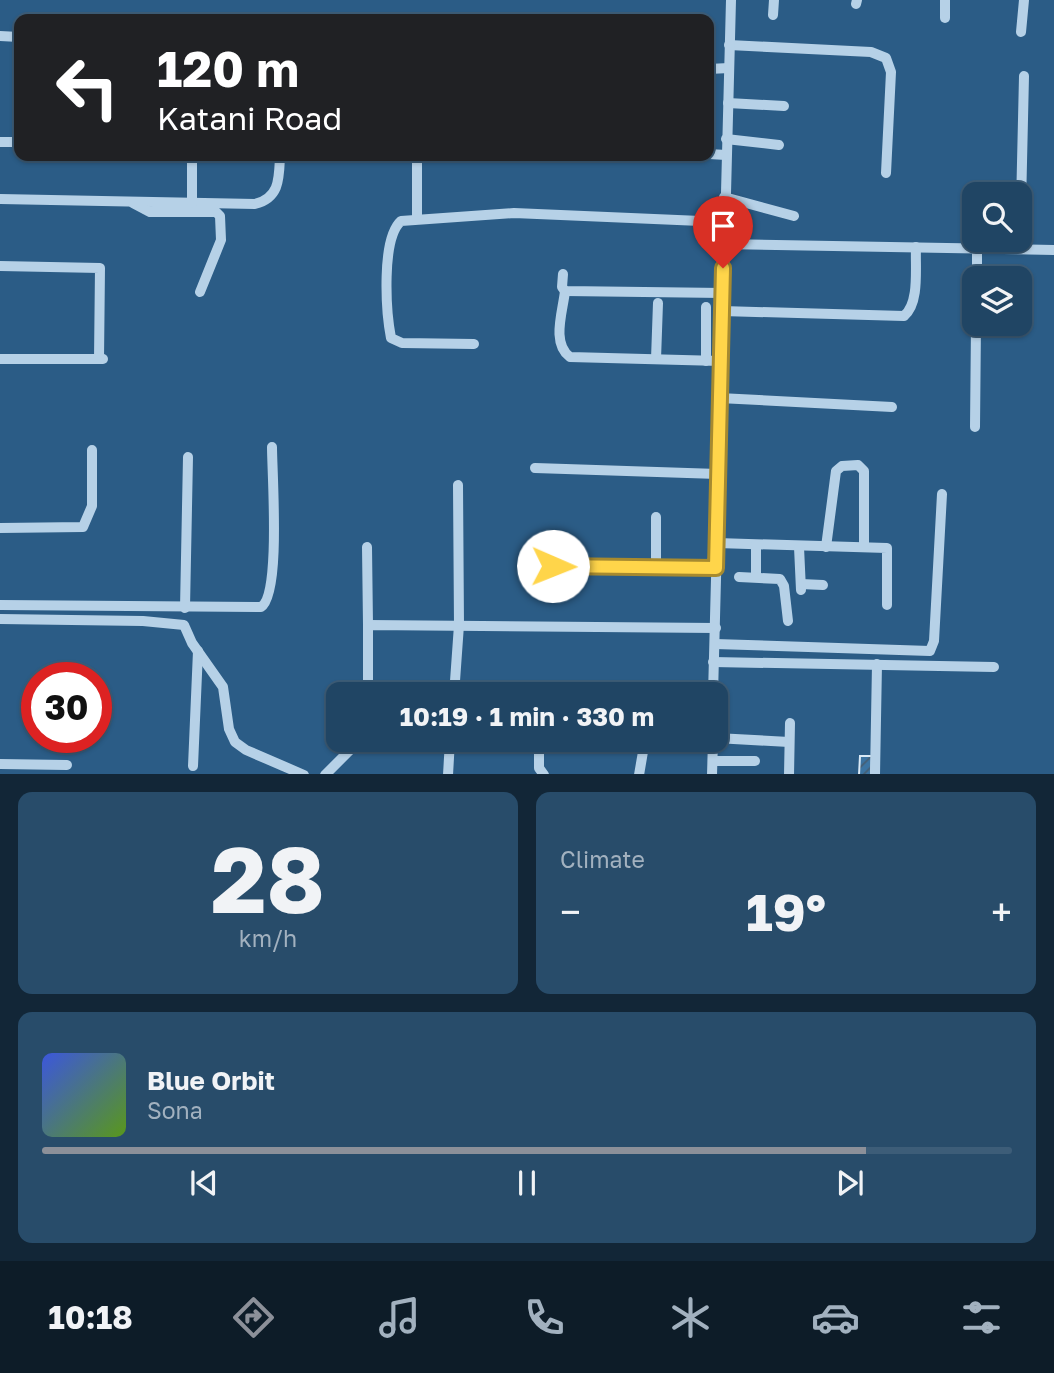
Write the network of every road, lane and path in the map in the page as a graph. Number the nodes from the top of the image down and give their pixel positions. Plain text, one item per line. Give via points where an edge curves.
1 (731, 0) edge
2 (774, 0) edge
3 (945, 0) edge
4 (1024, 0) edge
5 (773, 15) dead end
6 (945, 18) dead end
7 (1021, 32) dead end
8 (729, 45) junction
9 (729, 68) junction
10 (714, 69) edge
11 (1024, 76) dead end
12 (727, 103) junction
13 (784, 106) dead end
14 (726, 139) junction
15 (779, 145) dead end
16 (714, 154) edge
17 (726, 155) junction
18 (192, 161) edge
19 (280, 161) edge
20 (418, 161) edge
21 (886, 173) dead end
22 (1022, 182) edge
23 (724, 197) junction
24 (0, 199) edge
25 (131, 202) junction
26 (192, 203) junction
27 (794, 216) dead end
28 (417, 218) junction
29 (724, 222) junction
30 (723, 244) junction
31 (916, 247) junction
32 (962, 248) edge
33 (1032, 249) edge
34 (1054, 250) edge
35 (0, 266) edge
36 (563, 274) dead end
37 (565, 291) junction
38 (200, 292) dead end
39 (723, 293) junction
40 (659, 303) dead end
41 (706, 307) dead end
42 (722, 311) junction
43 (976, 336) edge
44 (474, 344) dead end
45 (0, 359) edge
46 (656, 359) junction
47 (706, 361) junction
48 (720, 361) junction
49 (719, 398) junction
50 (892, 407) dead end
51 (975, 427) dead end
52 (272, 447) dead end
53 (92, 450) dead end
54 (188, 457) dead end
55 (535, 468) dead end
56 (718, 474) junction
57 (458, 485) dead end
58 (942, 494) dead end
59 (656, 517) dead end
60 (0, 528) edge
61 (717, 543) junction
62 (756, 545) junction
63 (367, 547) dead end
64 (799, 547) junction
65 (826, 547) junction
66 (864, 547) junction
67 (553, 566) dead end
68 (656, 567) junction
69 (716, 568) junction
70 (739, 577) dead end
71 (756, 577) junction
72 (823, 585) dead end
73 (0, 605) edge
74 (887, 605) dead end
75 (185, 608) junction
76 (0, 619) edge
77 (788, 621) dead end
78 (368, 625) junction
79 (459, 625) junction
80 (716, 628) junction
81 (715, 644) junction
82 (198, 651) junction
83 (713, 662) junction
84 (877, 664) junction
85 (994, 667) dead end
86 (368, 682) edge
87 (455, 682) edge
88 (713, 682) edge
89 (790, 723) dead end
90 (728, 740) edge
91 (789, 742) junction
92 (348, 752) edge
93 (449, 752) edge
94 (539, 752) edge
95 (643, 752) edge
96 (713, 752) edge
97 (713, 761) junction
98 (755, 761) dead end
99 (0, 764) edge
100 (67, 765) dead end
101 (193, 766) dead end
102 (302, 774) edge
103 (326, 774) edge
104 (448, 774) edge
105 (543, 774) edge
106 (639, 774) edge
107 (712, 774) edge
108 (789, 774) edge
109 (875, 774) edge

1 - 8 street
2 - 5 street
3 - 6 street
4 - 7 street
8 - 9 street
8 - 21 street via 871,52 886,58 891,72
9 - 10 street
9 - 12 street
11 - 22 street
12 - 13 street
12 - 14 street
14 - 15 street
14 - 17 street
16 - 17 street
17 - 23 street
18 - 26 street
19 - 26 street via 274,195 266,202
20 - 28 street
23 - 27 street
23 - 29 street
24 - 25 street
25 - 26 street
25 - 38 street via 150,212 216,212 220,216 221,240
28 - 29 street via 514,213
28 - 44 street via 401,221 390,238 391,338 402,343
29 - 30 street
30 - 31 street
30 - 39 street
31 - 32 street
31 - 42 street via 914,295 904,316
33 - 34 street
35 - 45 street via 100,268 101,359
36 - 37 street
37 - 39 street
37 - 46 street via 559,336 570,357
39 - 42 street
40 - 46 street
41 - 47 street
42 - 48 street
43 - 51 street
46 - 47 street
47 - 48 street
48 - 49 street
49 - 50 street
49 - 56 street
52 - 75 street via 273,566 266,604 254,609
53 - 60 street via 92,506 83,527
54 - 75 street
55 - 56 street
56 - 61 street
57 - 79 street
58 - 81 street via 930,651
59 - 68 street
61 - 62 street
61 - 69 street
62 - 64 street
62 - 71 street
63 - 78 street
64 - 65 street
64 - 72 street via 801,587
65 - 66 street
65 - 66 street via 836,471 850,465 864,471
66 - 74 street via 887,548
67 - 68 street
68 - 69 street
69 - 80 street
70 - 71 street
71 - 77 street via 780,579
73 - 75 street
76 - 82 street via 176,622 188,628
78 - 79 street
78 - 86 street
79 - 80 street
79 - 87 street
80 - 81 street
81 - 83 street
82 - 101 street
82 - 102 street via 223,687 235,742
83 - 84 street
83 - 88 street
84 - 85 street
84 - 109 street
89 - 91 street
90 - 91 street
91 - 108 street
92 - 103 street
93 - 104 street
94 - 105 street
95 - 106 street
96 - 97 street
97 - 98 street
97 - 107 street
99 - 100 street

